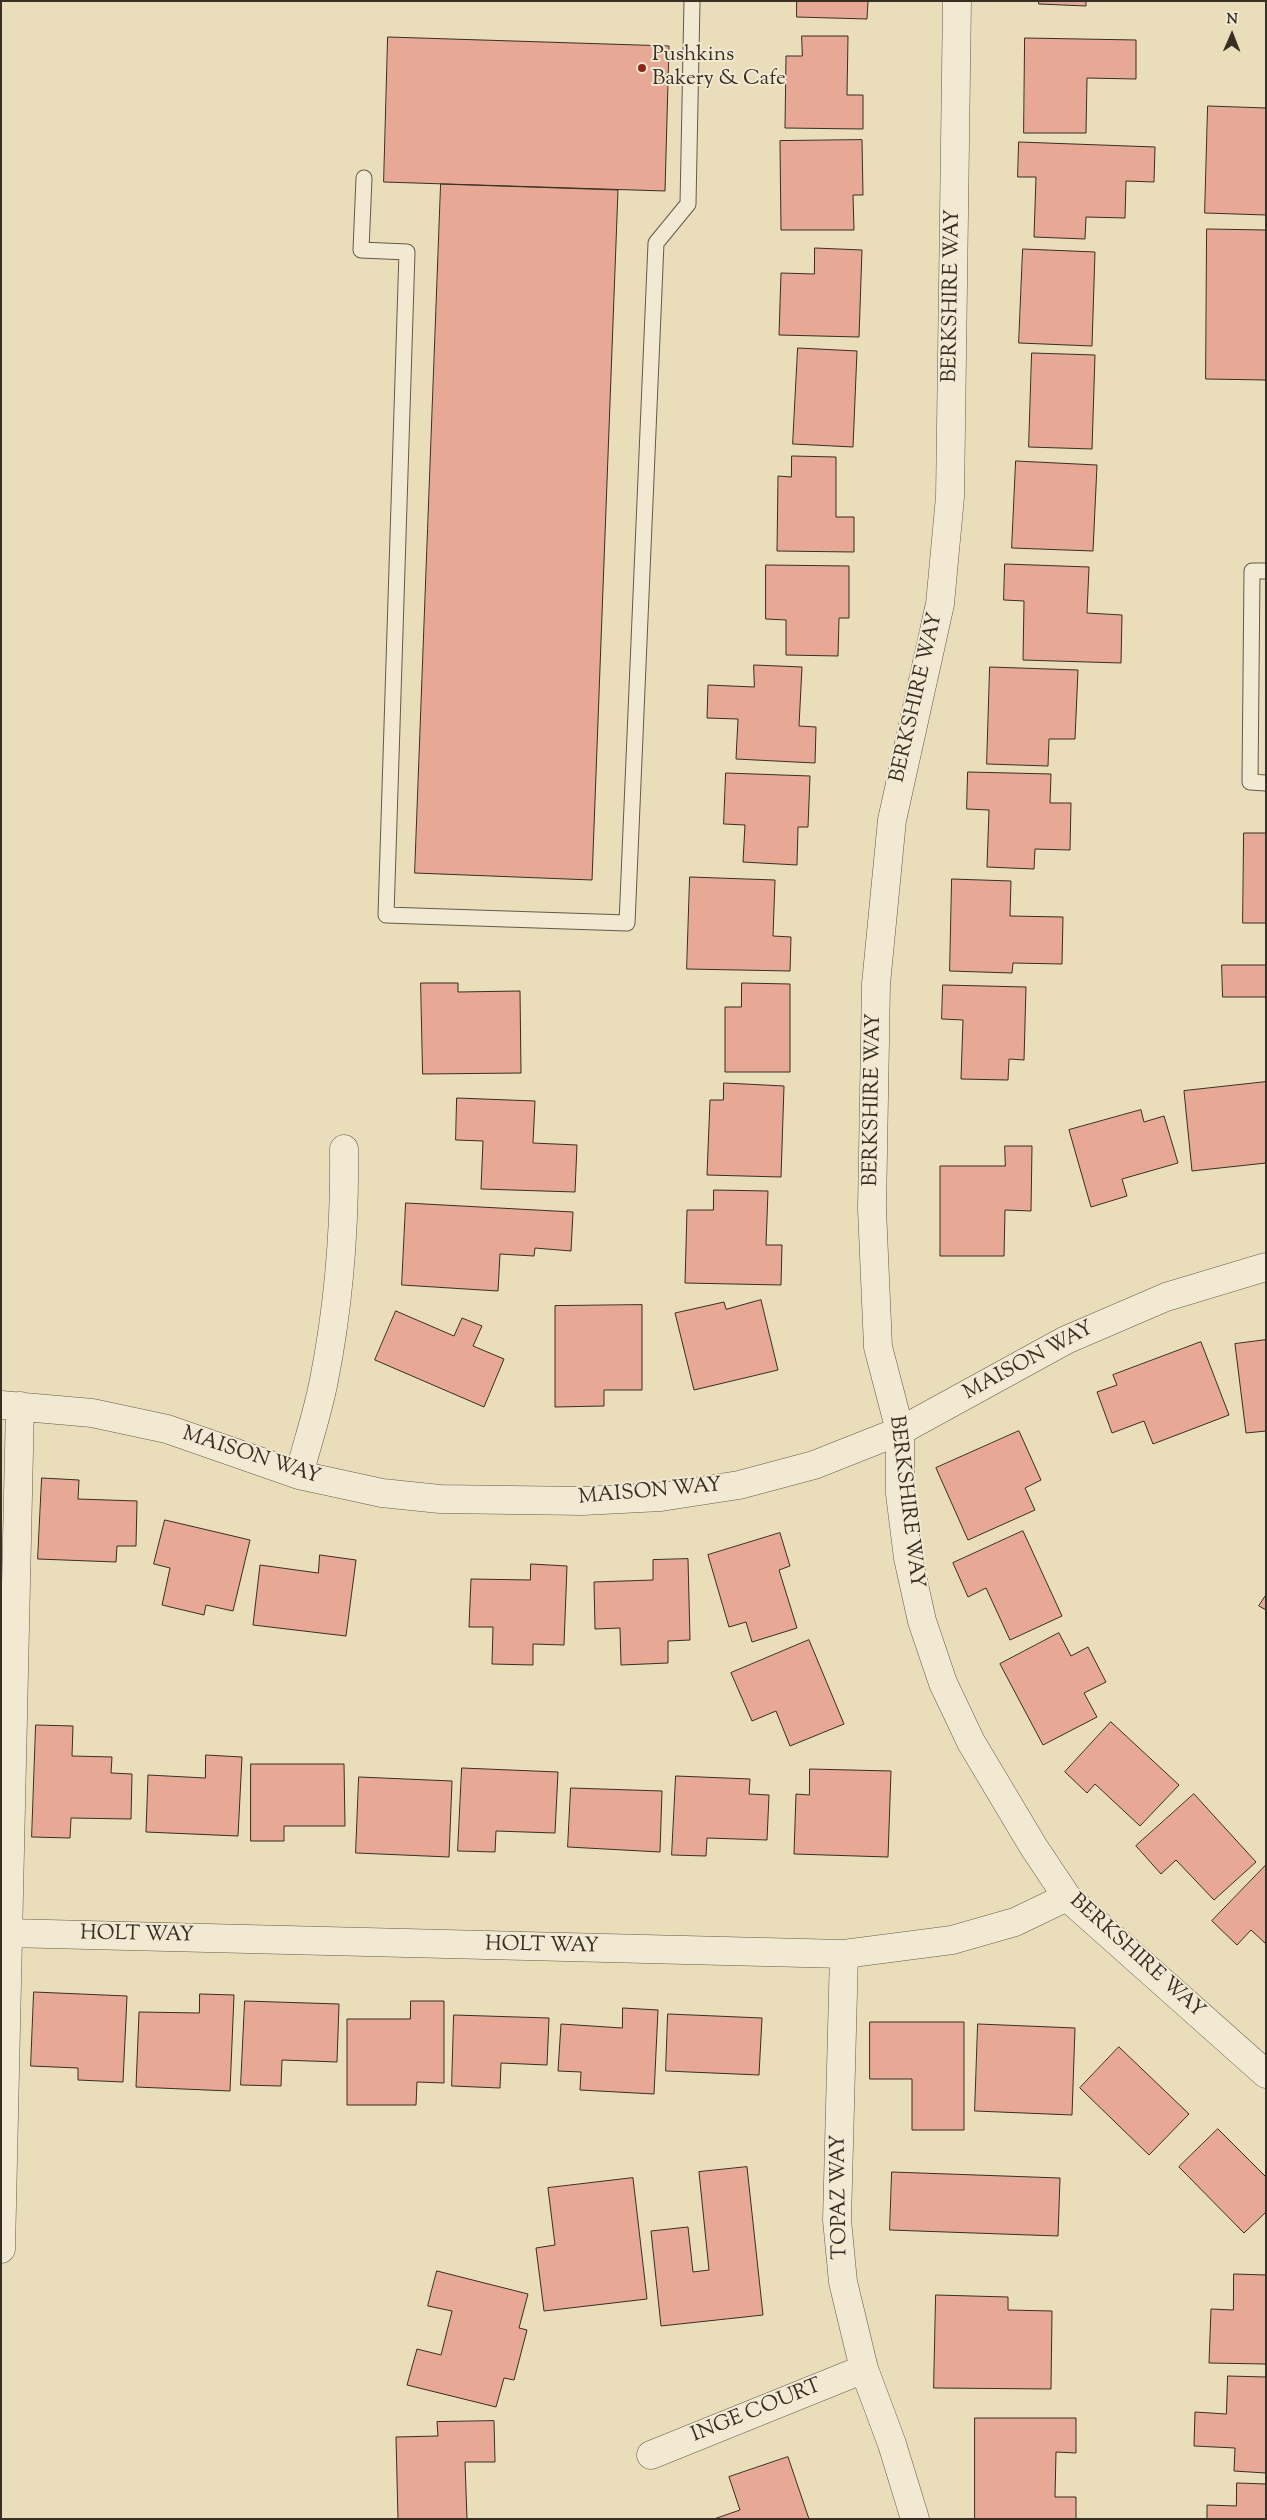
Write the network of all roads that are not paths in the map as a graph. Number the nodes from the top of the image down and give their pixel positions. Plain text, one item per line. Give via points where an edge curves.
1 (692, 1) edge
2 (956, 1) edge
3 (364, 178) dead end
4 (1259, 571) edge
5 (1266, 783) edge
6 (344, 1149) dead end
7 (1266, 1267) edge
8 (10, 1405) edge
9 (900, 1431) junction
10 (299, 1475) junction
11 (1068, 1897) junction
12 (8, 1933) junction
13 (844, 1954) junction
14 (1266, 2074) edge
15 (1, 2249) edge
16 (864, 2369) junction
17 (651, 2455) dead end
18 (915, 2519) edge

1 - 3 lane via 688,204 656,243 626,923 386,915 407,252 361,250
2 - 9 street, BERKSHIRE WAY via 950,497 940,604 892,820 876,984 872,1209 878,1347
4 - 5 lane via 1250,782
6 - 10 street via 339,1284 324,1381
7 - 9 street, MAISON WAY via 1166,1297 1066,1340
8 - 10 street, MAISON WAY via 92,1413 167,1429
8 - 12 street
9 - 10 street, MAISON WAY via 814,1465 739,1485 661,1497 583,1501 440,1499 382,1493
9 - 11 street, BERKSHIRE WAY via 900,1494 908,1558 922,1621 943,1683 971,1742 1033,1846
11 - 13 street, HOLT WAY via 1015,1922 952,1940
11 - 14 street, BERKSHIRE WAY
12 - 13 street, HOLT WAY
12 - 15 street
13 - 16 street, TOPAZ WAY via 837,2220 843,2282
16 - 17 street, INGE COURT
16 - 18 street, TOPAZ WAY

